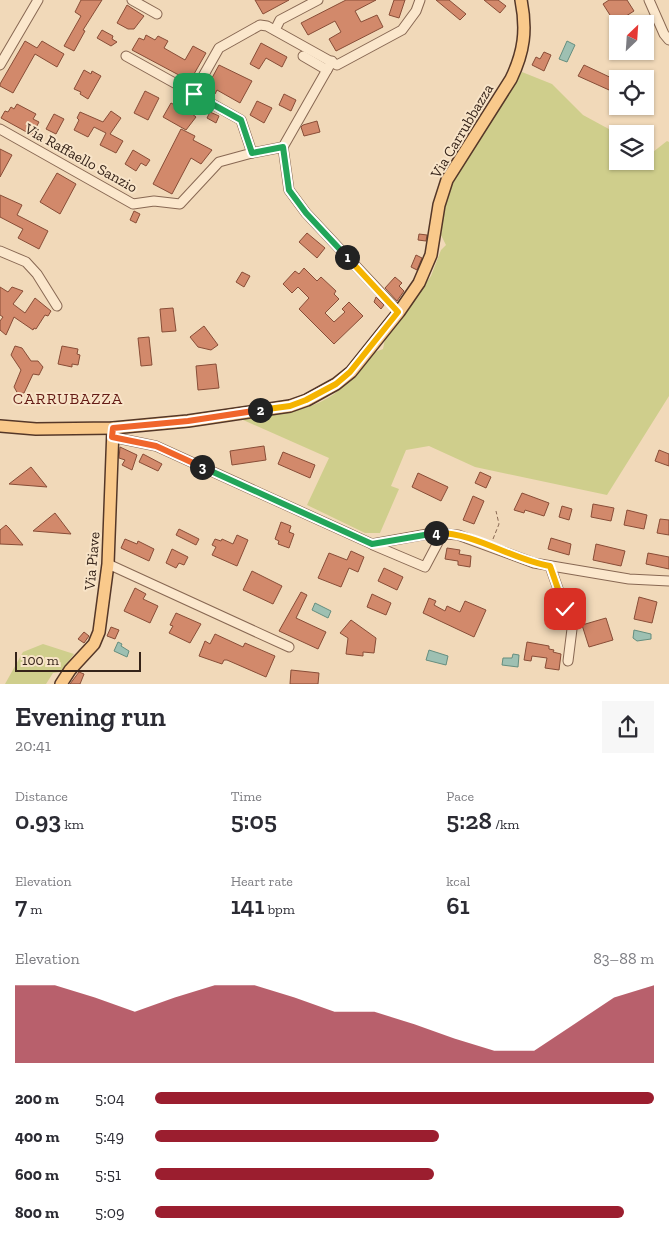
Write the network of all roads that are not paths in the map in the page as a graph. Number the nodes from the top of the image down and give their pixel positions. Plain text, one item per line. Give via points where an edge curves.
1 (37, 0) edge
2 (132, 0) edge
3 (318, 0) edge
4 (420, 0) edge
5 (521, 0) edge
6 (649, 0) edge
7 (156, 14) dead end
8 (275, 30) junction
9 (669, 40) edge
10 (126, 56) dead end
11 (303, 56) dead end
12 (332, 61) junction
13 (0, 65) edge
14 (327, 70) junction
15 (194, 94) junction
16 (0, 129) edge
17 (283, 147) junction
18 (252, 153) junction
19 (0, 251) edge
20 (57, 306) dead end
21 (398, 312) junction
22 (0, 426) edge
23 (112, 432) junction
24 (443, 533) junction
25 (372, 544) junction
26 (108, 564) junction
27 (550, 566) junction
28 (669, 581) edge
29 (289, 647) dead end
30 (568, 661) dead end
31 (61, 684) edge

1 - 13 street
2 - 7 street
3 - 8 street via 280,20
4 - 12 street via 402,30 337,65
5 - 21 main road, Via Carrubbazza via 524,35 519,61 447,180 426,271
6 - 9 street
8 - 12 street
8 - 15 street via 260,25 219,48
10 - 15 street
11 - 14 street
12 - 14 street
14 - 17 street
15 - 18 street via 241,120
16 - 18 street, Via Raffaello Sanzio via 133,204 154,201 180,204 220,162
17 - 18 street, Via Raffaello Sanzio
17 - 21 street via 289,190 306,213
19 - 20 street via 26,262
21 - 23 main road, Via Carrubbazza via 350,372 322,393 306,400 290,406
22 - 23 main road, Via Carrubbazza
23 - 25 street via 156,446
23 - 26 main road, Via Piave
24 - 25 street
24 - 25 street via 425,567
24 - 27 street via 458,534
26 - 29 street
26 - 31 main road, Via Piave via 97,639
27 - 28 street via 629,580
27 - 30 street via 572,630

